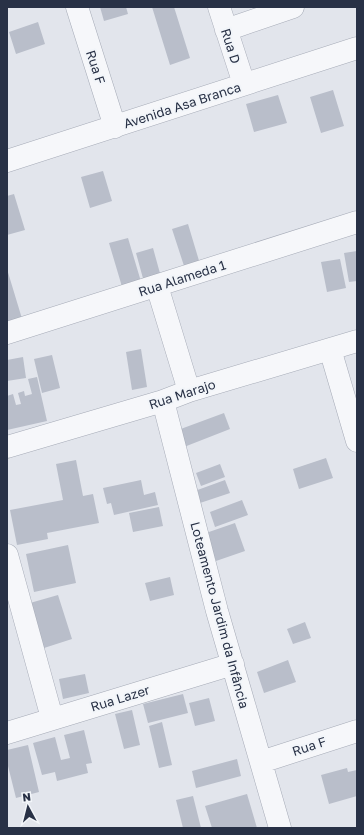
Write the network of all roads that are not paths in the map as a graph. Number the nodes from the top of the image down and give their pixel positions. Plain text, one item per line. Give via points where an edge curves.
1 (78, 7) edge
2 (219, 7) edge
3 (293, 7) edge
4 (226, 30) junction
5 (357, 48) edge
6 (244, 84) junction
7 (115, 126) junction
8 (7, 161) edge
9 (357, 222) edge
10 (157, 286) junction
11 (7, 333) edge
12 (357, 341) edge
13 (330, 349) junction
14 (189, 391) junction
15 (163, 401) junction
16 (357, 441) edge
17 (7, 447) edge
18 (7, 555) edge
19 (233, 664) junction
20 (52, 718) junction
21 (357, 731) edge
22 (7, 733) edge
23 (261, 762) junction
24 (280, 828) edge

1 - 7 street, Rua F
2 - 4 street, Rua D
3 - 4 street
4 - 6 street, Rua D
5 - 6 street, Avenida Asa Branca
6 - 7 street, Avenida Asa Branca
7 - 8 street, Avenida Asa Branca
9 - 10 street, Rua Alameda 1
10 - 11 street, Rua Alameda 1
10 - 14 street
12 - 13 street, Rua Marajo
13 - 14 street, Rua Marajo
13 - 16 street
14 - 15 street, Rua Marajo
15 - 17 street, Rua Marajo
15 - 19 street, Loteamento Jardim da Infância
18 - 20 street
19 - 20 street, Rua Lazer
19 - 23 street, Loteamento Jardim da Infância
20 - 22 street, Rua Lazer
21 - 23 street, Rua F
23 - 24 street, Loteamento Jardim da Infância

